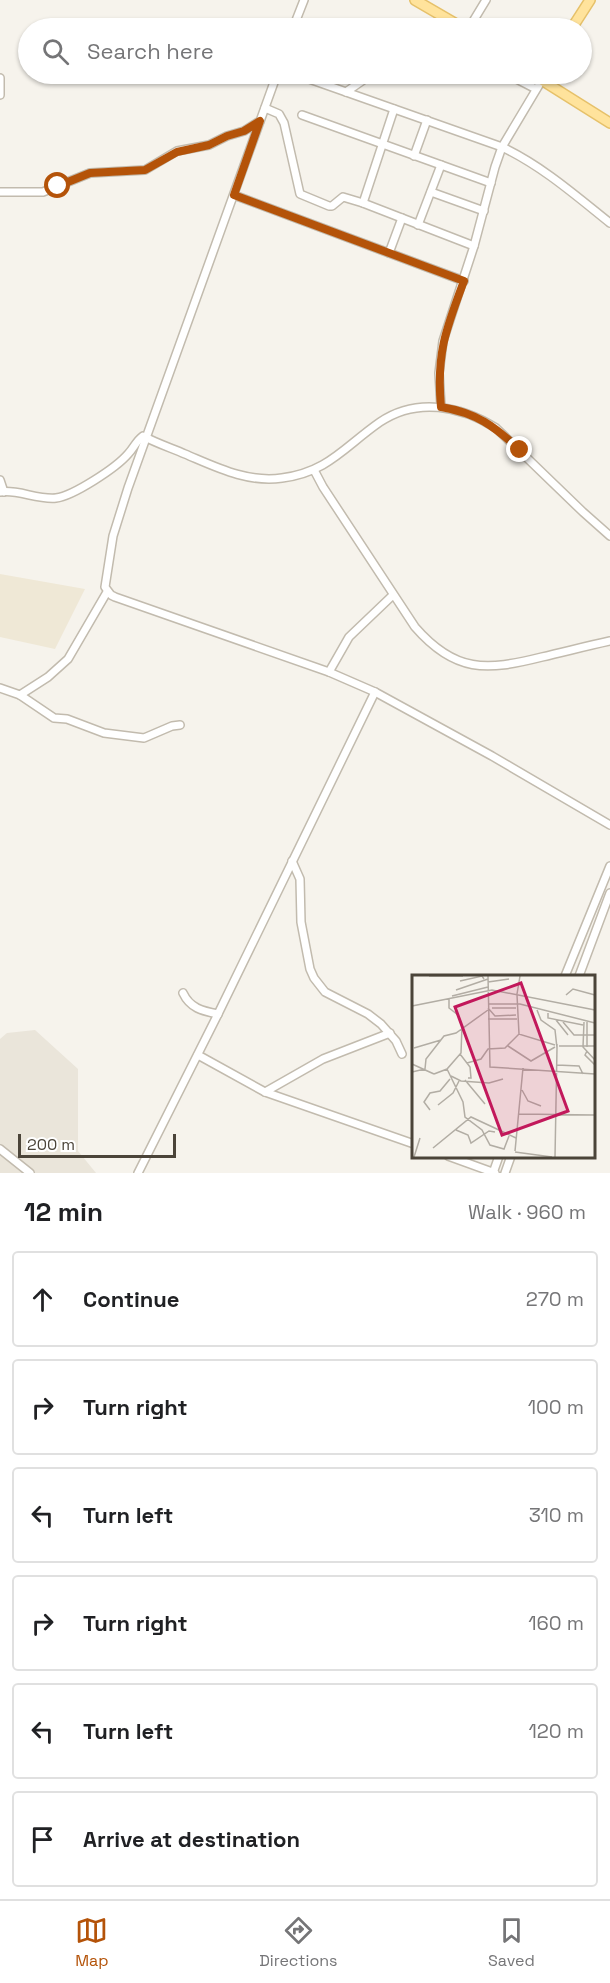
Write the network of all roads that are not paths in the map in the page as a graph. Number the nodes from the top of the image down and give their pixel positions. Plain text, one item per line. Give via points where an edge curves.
1 (304, 0) edge
2 (415, 0) edge
3 (486, 0) edge
4 (590, 0) edge
5 (297, 18) edge
6 (446, 18) edge
7 (475, 18) edge
8 (578, 18) edge
9 (0, 78) edge
10 (273, 84) edge
11 (323, 84) edge
12 (358, 84) edge
13 (527, 84) edge
14 (540, 84) edge
15 (554, 84) edge
16 (537, 89) junction
17 (346, 92) junction
18 (0, 95) edge
19 (265, 108) junction
20 (394, 109) junction
21 (302, 115) dead end
22 (427, 120) junction
23 (260, 121) junction
24 (610, 123) edge
25 (382, 144) junction
26 (502, 147) junction
27 (414, 156) junction
28 (441, 165) junction
29 (491, 183) junction
30 (0, 192) edge
31 (431, 192) junction
32 (234, 195) junction
33 (363, 203) junction
34 (484, 211) junction
35 (402, 218) junction
36 (610, 223) edge
37 (418, 225) junction
38 (474, 246) junction
39 (389, 253) junction
40 (464, 281) junction
41 (441, 407) junction
42 (147, 439) junction
43 (314, 470) junction
44 (0, 480) edge
45 (2, 492) edge
46 (610, 536) edge
47 (107, 592) junction
48 (393, 595) junction
49 (610, 641) edge
50 (329, 672) junction
51 (0, 688) edge
52 (375, 692) junction
53 (20, 695) junction
54 (180, 725) dead end
55 (610, 825) edge
56 (292, 861) junction
57 (610, 866) edge
58 (610, 893) edge
59 (565, 975) edge
60 (579, 975) edge
61 (183, 993) dead end
62 (218, 1014) junction
63 (390, 1033) junction
64 (402, 1054) dead end
65 (198, 1055) junction
66 (265, 1092) junction
67 (412, 1143) edge
68 (0, 1149) edge
69 (453, 1158) edge
70 (498, 1158) edge
71 (510, 1158) edge
72 (30, 1173) edge
73 (138, 1173) edge
74 (494, 1173) edge
75 (505, 1173) edge

1 - 5 street
2 - 6 main road
3 - 7 street
4 - 8 main road
9 - 18 street
10 - 19 street
11 - 17 street
12 - 17 street
13 - 16 street
14 - 16 street
15 - 24 main road
16 - 26 street
17 - 20 street
19 - 23 street
19 - 33 street via 279,114 284,123 300,194 329,206 343,197
20 - 22 street
20 - 25 street
21 - 25 street
22 - 26 street
22 - 27 street
23 - 30 street via 209,145 177,152 145,170 90,173 43,192
23 - 32 street
25 - 27 street
25 - 33 street
26 - 29 street
26 - 36 street via 533,163
27 - 28 street
28 - 29 street
28 - 31 street
29 - 34 street
31 - 34 street
31 - 37 street
32 - 39 street
32 - 42 street
33 - 35 street
34 - 38 street
35 - 37 street
35 - 39 street
37 - 38 street
38 - 40 street
39 - 40 street
40 - 41 street via 440,357
41 - 43 street via 410,410 381,421 336,458
41 - 46 street via 461,410 496,428
42 - 43 street via 245,477 280,478
42 - 45 street via 142,436 108,472 65,495 56,498
42 - 47 street via 113,536 104,582
43 - 48 street
44 - 45 street
47 - 50 street
47 - 53 street via 68,659
48 - 49 street via 415,627 443,654 477,666 512,665
48 - 50 street via 350,637
50 - 52 street
51 - 53 street
52 - 55 street
52 - 56 street
53 - 54 street via 54,718 104,733 144,738
56 - 62 street
56 - 63 street via 300,879 301,922 314,978 325,992 368,1014
57 - 59 street
58 - 60 street
61 - 62 street via 192,1006
62 - 65 street
63 - 64 street
63 - 66 street via 323,1059
65 - 66 street
65 - 73 street
66 - 67 street
68 - 72 street
69 - 74 street
70 - 74 street
71 - 75 street

